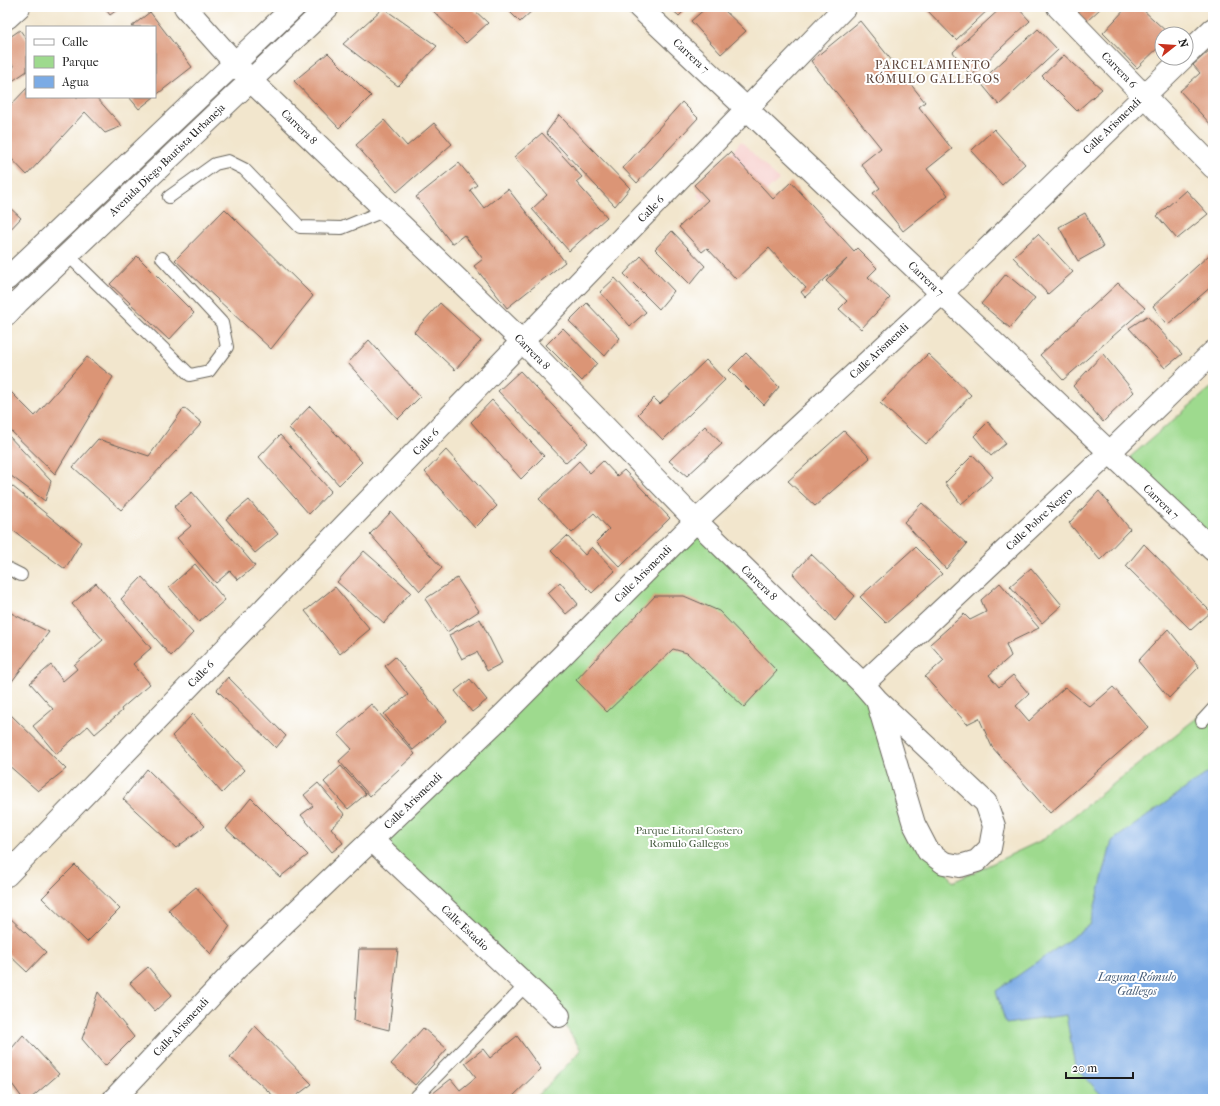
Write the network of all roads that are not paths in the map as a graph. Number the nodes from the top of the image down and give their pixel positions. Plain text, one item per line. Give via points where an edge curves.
1 (19, 7) edge
2 (185, 7) edge
3 (294, 7) edge
4 (328, 7) edge
5 (639, 7) edge
6 (845, 7) edge
7 (1058, 7) edge
8 (7, 18) edge
9 (1213, 29) edge
10 (1194, 47) edge
11 (235, 63) junction
12 (1175, 66) edge
13 (251, 81) junction
14 (1144, 95) junction
15 (748, 109) junction
16 (1213, 167) edge
17 (169, 197) dead end
18 (386, 210) junction
19 (68, 255) junction
20 (162, 258) dead end
21 (7, 279) edge
22 (941, 294) junction
23 (11, 302) edge
24 (523, 342) junction
25 (1213, 352) edge
26 (1110, 452) junction
27 (696, 521) junction
28 (1213, 550) edge
29 (7, 568) edge
30 (21, 575) dead end
31 (870, 692) junction
32 (1213, 709) edge
33 (1202, 721) dead end
34 (372, 840) junction
35 (7, 875) edge
36 (526, 985) junction
37 (559, 1016) dead end
38 (114, 1099) edge
39 (414, 1099) edge

1 - 8 street
2 - 11 street, Carrera 8
3 - 11 street, Avenida Diego Bautista Urbaneja
4 - 13 street, Avenida Diego Bautista Urbaneja
5 - 15 street, Carrera 7
6 - 15 street, Calle 6
7 - 14 street, Carrera 6
9 - 10 street
11 - 13 street, Carrera 8
11 - 21 street, Avenida Diego Bautista Urbaneja
12 - 14 street, Calle Arismendi
13 - 18 street, Carrera 8
13 - 19 street, Avenida Diego Bautista Urbaneja
14 - 16 street, Carrera 6
14 - 22 street, Calle Arismendi
15 - 22 street, Carrera 7
15 - 24 street, Calle 6
17 - 18 lane via 216,164 228,161 244,169 300,227 342,228
18 - 24 street, Carrera 8
19 - 20 lane via 190,375 209,371 227,347 222,323
19 - 23 street, Avenida Diego Bautista Urbaneja
22 - 26 street, Carrera 7
22 - 27 street, Calle Arismendi
24 - 27 street, Carrera 8
24 - 35 street, Calle 6
25 - 26 street, Calle Pobre Negro
26 - 28 street, Carrera 7
26 - 31 street, Calle Pobre Negro
27 - 31 street, Carrera 8
27 - 34 street, Calle Arismendi via 504,714
29 - 30 lane
31 - 31 street, Carrera 8 via 986,803 994,826 990,848 977,861 960,866 944,862 928,851 914,824
32 - 33 lane
34 - 36 street, Calle Estadio
34 - 38 street, Calle Arismendi via 237,968
36 - 37 street, Calle Estadio
36 - 39 lane

